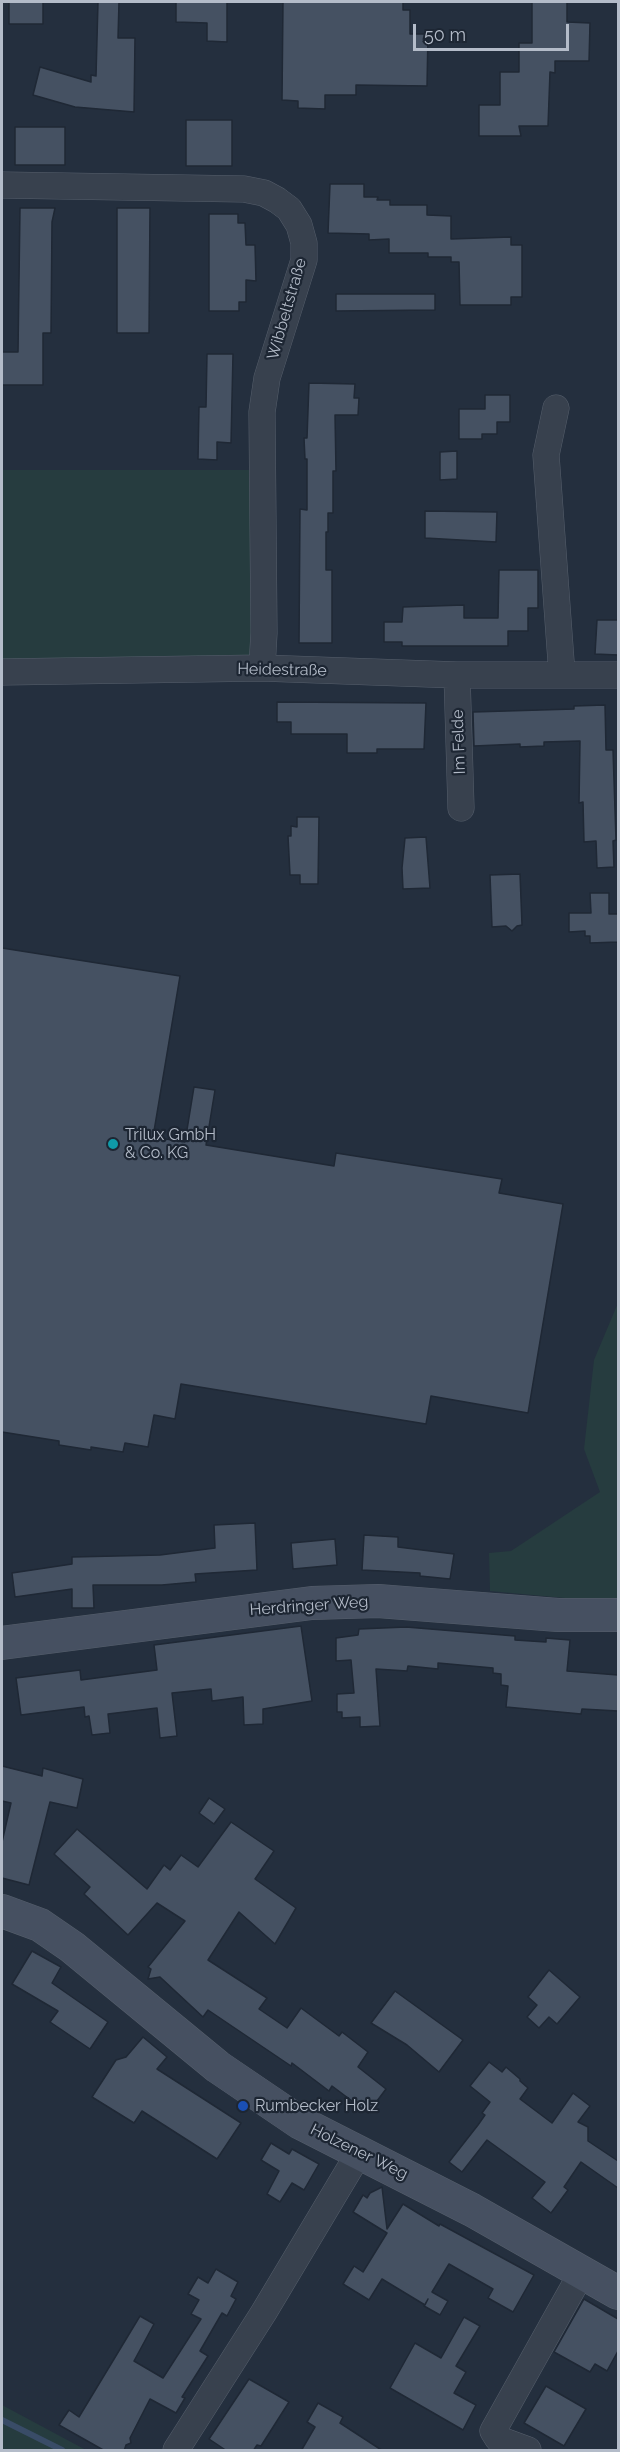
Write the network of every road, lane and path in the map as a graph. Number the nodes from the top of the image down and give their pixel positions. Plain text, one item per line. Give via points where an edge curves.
1 (2, 185) edge
2 (556, 408) dead end
3 (262, 668) junction
4 (2, 672) edge
5 (457, 675) junction
6 (562, 675) junction
7 (618, 675) edge
8 (461, 808) dead end
9 (618, 1615) edge
10 (2, 1643) edge
11 (2, 1911) edge
12 (359, 2153) junction
13 (582, 2272) junction
14 (618, 2293) edge
15 (176, 2451) edge
16 (528, 2451) edge

1 - 3 street, Wibbeltstraße via 244,189 277,200 289,209 299,225 304,260 267,378 262,412
2 - 6 street via 546,455
3 - 4 street, Heidestraße
3 - 5 street, Heidestraße
5 - 6 street, Heidestraße
5 - 8 street, Im Felde
6 - 7 street, Heidestraße
9 - 10 main road, Herdringer Weg via 558,1615 378,1601 312,1603
11 - 12 main road, Holzener Weg via 40,1925 72,1947 255,2095
12 - 13 main road, Holzener Weg
12 - 15 street
13 - 14 main road, Holzener Weg
13 - 16 street via 493,2431 498,2439

